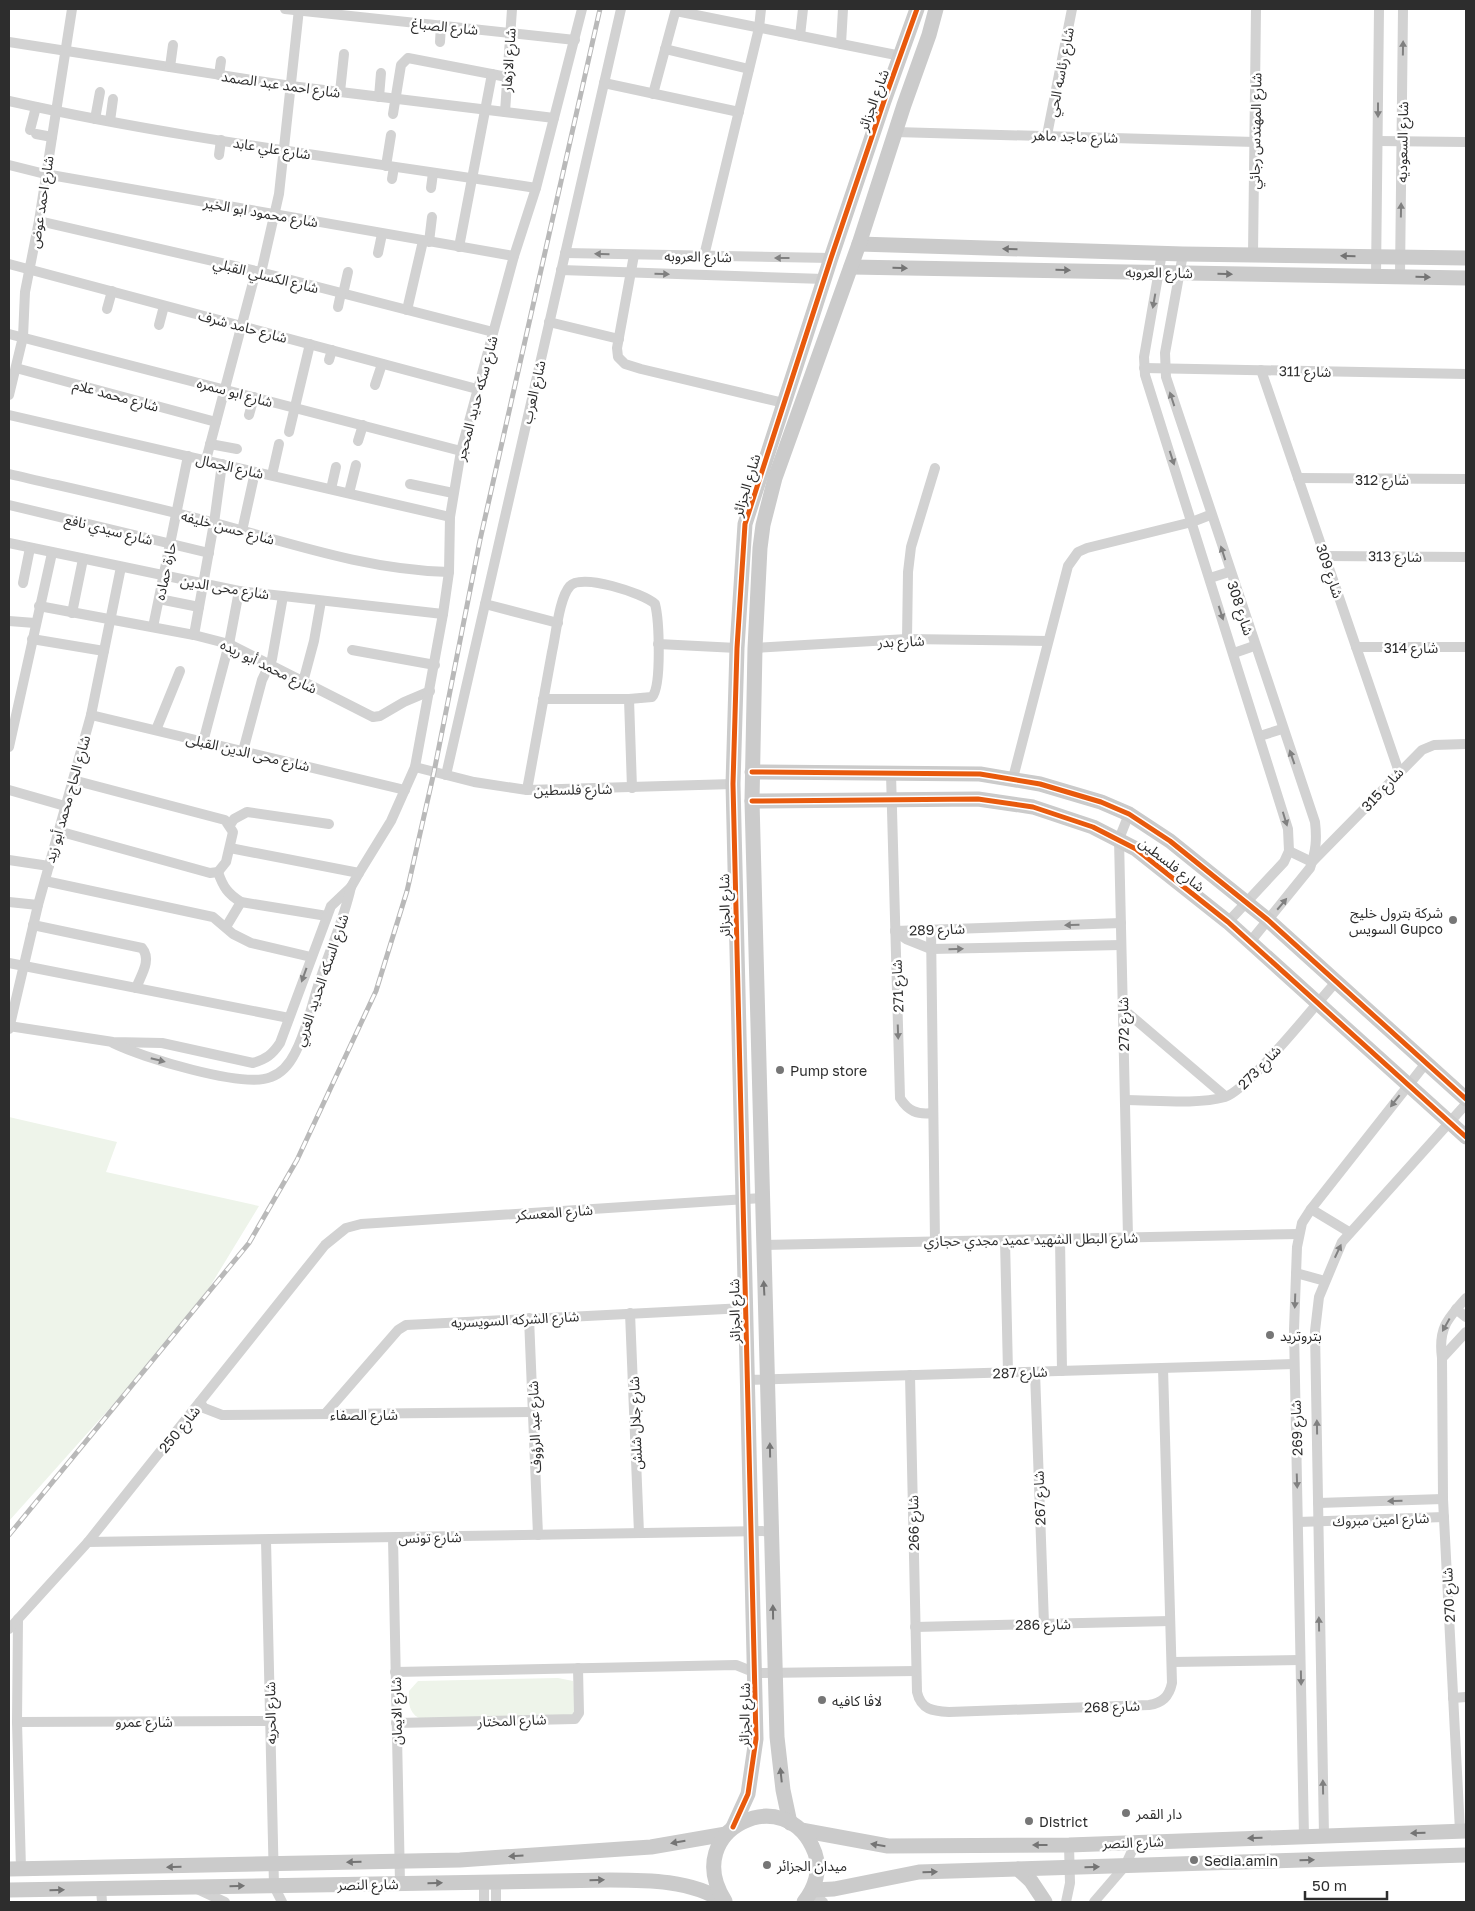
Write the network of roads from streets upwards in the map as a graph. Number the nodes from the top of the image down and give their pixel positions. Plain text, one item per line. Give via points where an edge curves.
1 (72, 9) edge
2 (285, 9) edge
3 (512, 9) edge
4 (620, 9) edge
5 (761, 9) edge
6 (802, 9) edge
7 (843, 9) edge
8 (917, 9) edge
9 (936, 9) edge
10 (1072, 9) edge
11 (1256, 9) edge
12 (1379, 9) edge
13 (1403, 9) edge
14 (299, 10) edge
15 (581, 10) edge
16 (676, 10) edge
17 (441, 25) junction
18 (759, 28) junction
19 (510, 33) junction
20 (800, 36) junction
21 (575, 40) junction
22 (9, 42) edge
23 (440, 42) dead end
24 (841, 44) junction
25 (173, 45) dead end
26 (665, 49) junction
27 (67, 51) junction
28 (344, 54) dead end
29 (901, 56) junction
30 (221, 61) dead end
31 (170, 67) junction
32 (749, 69) junction
33 (381, 73) dead end
34 (492, 74) junction
35 (219, 75) junction
36 (507, 77) junction
37 (891, 81) junction
38 (914, 81) junction
39 (604, 83) junction
40 (290, 86) junction
41 (100, 92) dead end
42 (340, 92) junction
43 (653, 94) junction
44 (379, 97) junction
45 (113, 99) dead end
46 (396, 99) junction
47 (9, 101) edge
48 (884, 101) junction
49 (904, 105) junction
50 (36, 107) junction
51 (486, 110) junction
52 (56, 112) junction
53 (505, 112) junction
54 (739, 112) junction
55 (393, 114) dead end
56 (95, 118) junction
57 (554, 118) junction
58 (110, 121) junction
59 (895, 132) junction
60 (391, 135) dead end
61 (1047, 135) junction
62 (52, 137) junction
63 (221, 140) junction
64 (1378, 141) junction
65 (1402, 141) junction
66 (1255, 142) junction
67 (1466, 142) edge
68 (284, 151) junction
69 (219, 155) dead end
70 (9, 165) edge
71 (390, 167) junction
72 (433, 173) junction
73 (45, 174) junction
74 (474, 178) junction
75 (392, 179) dead end
76 (431, 188) dead end
77 (536, 188) junction
78 (276, 215) junction
79 (432, 217) dead end
80 (39, 221) junction
81 (382, 234) junction
82 (426, 241) junction
83 (859, 244) junction
84 (459, 247) junction
85 (378, 253) dead end
86 (565, 253) junction
87 (1162, 253) junction
88 (1183, 254) junction
89 (1253, 254) junction
90 (634, 255) junction
91 (514, 256) junction
92 (704, 256) junction
93 (1377, 256) junction
94 (1400, 257) junction
95 (831, 258) junction
96 (1466, 258) edge
97 (9, 264) edge
98 (851, 267) junction
99 (30, 269) junction
100 (561, 270) junction
101 (259, 272) junction
102 (348, 272) dead end
103 (1159, 272) junction
104 (631, 273) junction
105 (1180, 273) junction
106 (1376, 276) junction
107 (1400, 276) junction
108 (1466, 278) edge
109 (824, 279) junction
110 (112, 291) junction
111 (342, 294) junction
112 (164, 306) junction
113 (338, 307) dead end
114 (107, 309) dead end
115 (407, 310) junction
116 (549, 322) junction
117 (159, 324) dead end
118 (241, 326) junction
119 (493, 332) junction
120 (9, 334) edge
121 (23, 338) junction
122 (619, 339) junction
123 (310, 344) junction
124 (382, 364) junction
125 (16, 368) junction
126 (1144, 368) junction
127 (1164, 368) junction
128 (1260, 370) junction
129 (1466, 374) edge
130 (375, 385) dead end
131 (224, 389) junction
132 (476, 389) junction
133 (9, 395) edge
134 (254, 397) junction
135 (784, 403) junction
136 (295, 407) junction
137 (9, 415) edge
138 (249, 415) dead end
139 (216, 422) junction
140 (363, 426) junction
141 (289, 432) dead end
142 (358, 442) dead end
143 (210, 444) junction
144 (279, 444) dead end
145 (237, 449) dead end
146 (460, 451) junction
147 (188, 456) junction
148 (206, 460) junction
149 (222, 464) junction
150 (356, 465) dead end
151 (336, 467) dead end
152 (936, 468) dead end
153 (255, 472) junction
154 (9, 474) edge
155 (272, 475) junction
156 (1298, 478) junction
157 (1466, 479) edge
158 (410, 484) dead end
159 (331, 489) junction
160 (453, 493) junction
161 (349, 494) junction
162 (9, 505) edge
163 (177, 514) junction
164 (1210, 515) junction
165 (450, 517) junction
166 (1192, 522) junction
167 (214, 523) junction
168 (242, 531) junction
169 (9, 543) edge
170 (171, 544) junction
171 (30, 548) junction
172 (52, 553) junction
173 (209, 553) junction
174 (1324, 556) junction
175 (1466, 557) edge
176 (83, 559) junction
177 (121, 567) junction
178 (449, 572) junction
179 (1229, 572) junction
180 (164, 577) junction
181 (1210, 578) junction
182 (23, 583) dead end
183 (203, 585) junction
184 (239, 591) junction
185 (283, 596) junction
186 (159, 599) junction
187 (321, 601) junction
188 (485, 604) junction
189 (39, 606) junction
190 (199, 607) junction
191 (72, 612) junction
192 (443, 614) junction
193 (110, 619) junction
194 (9, 621) edge
195 (35, 623) junction
196 (558, 623) junction
197 (153, 627) junction
198 (194, 635) junction
199 (32, 639) junction
200 (907, 640) junction
201 (1048, 641) junction
202 (229, 644) junction
203 (658, 644) junction
204 (1254, 646) junction
205 (1356, 647) junction
206 (1466, 647) edge
207 (737, 648) junction
208 (754, 648) junction
209 (352, 650) dead end
210 (104, 651) junction
211 (1234, 653) junction
212 (435, 665) junction
213 (269, 666) junction
214 (180, 671) dead end
215 (303, 682) junction
216 (430, 691) junction
217 (9, 692) edge
218 (18, 698) junction
219 (543, 699) junction
220 (629, 699) junction
221 (12, 709) edge
222 (91, 715) junction
223 (1282, 728) junction
224 (156, 730) junction
225 (1260, 736) junction
226 (203, 742) junction
227 (1466, 744) edge
228 (9, 746) edge
229 (243, 751) junction
230 (416, 767) junction
231 (752, 772) junction
232 (1399, 772) junction
233 (890, 774) junction
234 (446, 775) junction
235 (1013, 778) junction
236 (72, 780) junction
237 (733, 784) junction
238 (632, 788) junction
239 (9, 790) edge
240 (405, 790) junction
241 (527, 790) junction
242 (1066, 791) junction
243 (891, 799) junction
244 (752, 801) junction
245 (65, 806) junction
246 (1129, 814) junction
247 (1060, 815) junction
248 (329, 824) dead end
249 (230, 826) junction
250 (58, 832) junction
251 (1119, 839) junction
252 (230, 848) junction
253 (1289, 851) junction
254 (9, 860) edge
255 (1312, 862) junction
256 (48, 866) junction
257 (218, 872) junction
258 (359, 873) junction
259 (45, 881) junction
260 (351, 887) junction
261 (9, 902) edge
262 (241, 902) junction
263 (1246, 902) junction
264 (38, 905) junction
265 (328, 916) junction
266 (1268, 920) junction
267 (1228, 922) junction
268 (1121, 924) junction
269 (33, 925) junction
270 (226, 927) junction
271 (895, 930) junction
272 (931, 930) junction
273 (1250, 942) junction
274 (1121, 945) junction
275 (931, 949) junction
276 (311, 956) junction
277 (9, 963) edge
278 (23, 966) junction
279 (1336, 982) junction
280 (136, 988) junction
281 (12, 998) edge
282 (1318, 1002) junction
283 (1122, 1009) junction
284 (288, 1018) junction
285 (758, 1019) junction
286 (737, 1020) junction
287 (9, 1027) edge
288 (113, 1042) junction
289 (1426, 1063) junction
290 (1408, 1084) junction
291 (1225, 1096) junction
292 (1466, 1099) edge
293 (1125, 1100) junction
294 (1466, 1104) edge
295 (933, 1113) junction
296 (1450, 1122) junction
297 (1466, 1137) edge
298 (762, 1139) junction
299 (740, 1141) junction
300 (762, 1198) junction
301 (742, 1199) junction
302 (1311, 1209) junction
303 (346, 1228) joint
304 (1349, 1232) junction
305 (1299, 1234) junction
306 (1128, 1237) junction
307 (1060, 1238) junction
308 (1005, 1240) junction
309 (935, 1242) junction
310 (763, 1245) junction
311 (1296, 1273) junction
312 (1325, 1281) junction
313 (1466, 1298) edge
314 (745, 1308) junction
315 (1456, 1309) junction
316 (630, 1313) junction
317 (1466, 1317) edge
318 (529, 1318) junction
319 (1466, 1332) edge
320 (1442, 1358) junction
321 (1294, 1364) junction
322 (1163, 1368) junction
323 (1062, 1371) junction
324 (1008, 1372) junction
325 (1035, 1372) junction
326 (910, 1375) junction
327 (747, 1380) junction
328 (769, 1380) junction
329 (200, 1402) junction
330 (533, 1412) junction
331 (324, 1414) junction
332 (1443, 1499) junction
333 (1318, 1503) junction
334 (1444, 1517) junction
335 (1298, 1522) junction
336 (1318, 1522) junction
337 (771, 1531) junction
338 (750, 1532) junction
339 (639, 1533) junction
340 (538, 1535) junction
341 (392, 1538) junction
342 (266, 1540) junction
343 (88, 1542) junction
344 (18, 1619) junction
345 (1170, 1621) junction
346 (1044, 1624) junction
347 (915, 1628) junction
348 (9, 1629) edge
349 (1300, 1660) junction
350 (1172, 1662) junction
351 (578, 1668) junction
352 (916, 1671) junction
353 (396, 1672) junction
354 (756, 1673) junction
355 (775, 1673) junction
356 (1466, 1697) edge
357 (1453, 1698) junction
358 (271, 1720) junction
359 (17, 1722) junction
360 (396, 1723) junction
361 (796, 1826) junction
362 (729, 1830) junction
363 (1463, 1831) edge
364 (1324, 1836) junction
365 (1304, 1837) junction
366 (1136, 1842) junction
367 (1069, 1845) junction
368 (1466, 1855) edge
369 (398, 1861) junction
370 (274, 1865) junction
371 (1126, 1866) junction
372 (1070, 1868) junction
373 (15, 1869) edge
374 (1018, 1869) junction
375 (490, 1882) junction
376 (400, 1884) junction
377 (274, 1886) junction
378 (194, 1887) junction
379 (9, 1890) edge
380 (101, 1896) edge
381 (813, 1897) edge
382 (225, 1902) edge
383 (282, 1902) edge
384 (484, 1902) edge
385 (496, 1902) edge
386 (725, 1902) edge
387 (1045, 1902) edge
388 (1066, 1902) edge
389 (1094, 1902) edge

1 - 27 street, شارع احمد عوض
2 - 14 street, شارع الصباغ
3 - 19 street, شارع الازهار
4 - 39 street, شارع العرب
5 - 18 street
6 - 20 street
7 - 24 street
8 - 29 street, شارع الجزائر
9 - 38 street, شارع الجزائر
10 - 61 street, شارع رئاسه الحي
11 - 66 street, شارع المهندس رجائي
12 -> 64 street, شارع السعوديه
65 -> 13 street, شارع السعوديه
14 - 17 street, شارع الصباغ
14 - 40 street
15 - 21 street, شارع سكه حديد المحجر
16 - 18 street
16 - 26 street
17 - 19 street, شارع الصباغ
17 - 23 street
18 - 20 street
18 - 32 street
19 - 21 street, شارع الصباغ
19 - 36 street, شارع الازهار
20 - 24 street
21 - 57 street, شارع سكه حديد المحجر
22 - 27 street, شارع احمد عبد الصمد
24 - 29 street
25 - 31 street
26 - 32 street
26 - 43 street
27 - 31 street, شارع احمد عبد الصمد
27 - 52 street, شارع احمد عوض
28 - 42 street
29 - 37 street, شارع الجزائر
30 - 35 street
31 - 35 street, شارع احمد عبد الصمد
32 - 54 street
33 - 44 street
34 - 36 street
34 - 46 street via 408,58 401,65
34 - 51 street
35 - 40 street, شارع احمد عبد الصمد
36 - 53 street, شارع الازهار
37 - 38 street via 902,78
37 - 48 street, شارع الجزائر
38 - 49 street, شارع الجزائر
39 - 43 street
39 - 86 street, شارع العرب
40 - 42 street, شارع احمد عبد الصمد
40 - 68 street
41 - 56 street
42 - 44 street, شارع احمد عبد الصمد
43 - 54 street
44 - 46 street, شارع احمد عبد الصمد
45 - 58 street
46 - 51 street, شارع احمد عبد الصمد via 416,106
46 - 55 street
47 - 50 street, شارع علي عابد
48 - 49 street via 893,106
48 - 95 street, شارع الجزائر
49 - 59 street, شارع الجزائر
50 - 52 street, شارع علي عابد
50 - 62 street via 33,132
51 - 53 street, شارع احمد عبد الصمد
51 - 74 street
52 - 56 street, شارع علي عابد
52 - 62 street, شارع احمد عوض
53 - 57 street, شارع احمد عبد الصمد
54 - 92 street
56 - 58 street, شارع علي عابد
57 - 77 street, شارع سكه حديد المحجر
58 - 63 street, شارع علي عابد
59 - 61 street, شارع ماجد ماهر
59 - 83 street, شارع الجزائر
60 - 71 street
61 - 66 street, شارع ماجد ماهر
62 - 73 street, شارع احمد عوض
63 - 68 street, شارع علي عابد
63 - 69 street
64 - 65 street
64 - 93 street, شارع السعوديه
65 - 67 street
94 -> 65 street, شارع السعوديه
66 - 89 street, شارع المهندس رجائي
68 - 71 street, شارع علي عابد
68 - 78 street
70 - 73 street, شارع محمود ابو الخير
71 - 72 street, شارع علي عابد
71 - 75 street
72 - 74 street, شارع علي عابد
72 - 76 street
73 - 78 street, شارع محمود ابو الخير
73 - 80 street, شارع احمد عوض
74 - 77 street, شارع علي عابد
74 - 84 street
77 - 91 street, شارع سكه حديد المحجر
78 - 81 street, شارع محمود ابو الخير
78 - 101 street
79 - 82 street
80 - 99 street, شارع احمد عوض
80 - 101 street, شارع الكسلي القبلي
81 - 82 street, شارع محمود ابو الخير
81 - 85 street
82 - 84 street, شارع محمود ابو الخير
82 - 115 street
87 -> 83 street, شارع العروبه
83 - 98 street, شارع الجزائر
84 - 91 street, شارع محمود ابو الخير
90 -> 86 street, شارع العروبه
86 - 100 street, شارع العرب
87 - 88 street, شارع العروبه
87 - 103 street, شارع 308
88 - 89 street, شارع العروبه
88 - 105 street, شارع 308
93 -> 89 street, شارع العروبه
90 - 92 street, شارع العروبه
90 - 104 street
91 - 119 street, شارع سكه حديد المحجر
95 -> 92 street, شارع العروبه
93 - 94 street, شارع العروبه
93 - 106 street, شارع السعوديه
94 - 96 street, شارع العروبه
94 - 107 street, شارع السعوديه
95 - 109 street, شارع الجزائر
97 - 99 street, شارع حامد شرف
98 -> 103 street, شارع العروبه
98 - 208 street, شارع الجزائر via 768,504 760,548
99 - 110 street, شارع حامد شرف
99 - 121 street, شارع احمد عوض via 24,302
100 - 104 street, شارع العروبه
100 - 116 street, شارع العرب
101 - 111 street, شارع الكسلي القبلي
101 - 118 street
102 - 111 street
103 - 105 street, شارع العروبه
103 -> 126 street, شارع 308
104 -> 109 street, شارع العروبه
104 - 122 street
105 -> 106 street, شارع العروبه
105 - 127 street, شارع 308
106 - 107 street, شارع العروبه
107 -> 108 street, شارع العروبه
109 - 135 street, شارع الجزائر
110 - 112 street, شارع حامد شرف
110 - 114 street
111 - 113 street
111 - 115 street, شارع الكسلي القبلي
112 - 117 street
112 - 118 street, شارع حامد شرف
115 - 119 street, شارع الكسلي القبلي
116 - 122 street
116 - 188 street, شارع العرب
118 - 123 street, شارع حامد شرف
118 - 131 street
119 - 132 street, شارع سكه حديد المحجر
120 - 121 street, شارع ابو سمره
121 - 125 street, شارع احمد عوض
121 - 131 street, شارع ابو سمره
122 - 135 street via 618,357 626,364
123 - 124 street, شارع حامد شرف via 331,355
123 - 136 street
124 - 130 street
124 - 132 street, شارع حامد شرف
125 - 133 street, شارع احمد عوض
125 - 139 street, شارع محمد علام
126 - 127 street, شارع 311
126 -> 166 street, شارع 308
127 - 128 street, شارع 311
164 -> 127 street, شارع 308
128 - 129 street, شارع 311
128 - 156 street, شارع 309
131 - 134 street, شارع ابو سمره
131 - 139 street
132 - 146 street, شارع سكه حديد المحجر
134 - 136 street, شارع ابو سمره
134 - 138 street
135 - 207 street, شارع الجزائر via 745,524
136 - 140 street, شارع ابو سمره
136 - 141 street
137 - 147 street, شارع الجمال
139 - 143 street
140 - 142 street
140 - 146 street, شارع ابو سمره
143 - 145 street
143 - 148 street
144 - 155 street
146 - 160 street, شارع سكه حديد المحجر
147 - 148 street, شارع الجمال
147 - 163 street, حارة حماده
148 - 149 street, شارع الجمال
149 - 153 street, شارع الجمال
149 - 167 street
150 - 161 street
151 - 159 street
152 - 200 street via 911,547
153 - 155 street, شارع الجمال
153 - 168 street
154 - 163 street, شارع حسن خليفه
155 - 159 street, شارع الجمال
156 - 157 street, شارع 312
156 - 174 street, شارع 309
158 - 160 street
159 - 161 street, شارع الجمال
160 - 165 street, شارع سكه حديد المحجر
161 - 165 street, شارع الجمال
162 - 170 street, شارع سيدي نافع
163 - 167 street, شارع حسن خليفه
163 - 170 street, حارة حماده
164 - 166 street
179 -> 164 street, شارع 308
165 - 178 street, شارع سكه حديد المحجر
166 - 181 street, شارع 308
166 - 201 street via 1078,552 1068,566
167 - 168 street, شارع حسن خليفه
167 - 173 street
168 - 178 street, شارع حسن خليفه via 390,568
169 - 171 street, شارع محى الدين
170 - 173 street, شارع سيدي نافع
170 - 180 street, حارة حماده
171 - 172 street, شارع محى الدين
171 - 182 street
172 - 176 street, شارع محى الدين
172 - 189 street
173 - 183 street
174 - 175 street, شارع 313
174 - 205 street, شارع 309
176 - 177 street, شارع محى الدين
176 - 191 street
177 - 180 street, شارع محى الدين
177 - 193 street, شارع الحاج محمد أبو زيد
178 - 192 street, شارع سكه حديد المحجر
179 - 181 street
179 - 204 street, شارع 308
180 - 183 street, شارع محى الدين
180 - 186 street, حارة حماده
181 -> 211 street, شارع 308
183 - 184 street, شارع محى الدين
183 - 190 street
184 - 185 street, شارع محى الدين
184 - 202 street
185 - 187 street, شارع محى الدين
185 - 213 street
186 - 190 street
186 - 197 street, حارة حماده
187 - 192 street, شارع محى الدين
187 - 215 street
188 - 196 street
188 - 234 street, شارع العرب
189 - 191 street, شارع محمد أبو ريده
189 - 195 street
190 - 198 street
191 - 193 street, شارع محمد أبو ريده
192 - 212 street, شارع سكه حديد المحجر
193 - 197 street, شارع محمد أبو ريده
193 - 210 street, شارع الحاج محمد أبو زيد
194 - 195 street
195 - 199 street
196 - 203 street via 570,586 587,580 649,598 658,614
196 - 219 street
197 - 198 street, شارع محمد أبو ريده
198 - 202 street, شارع محمد أبو ريده
199 - 210 street
199 - 218 street
200 - 201 street, شارع بدر
200 - 208 street, شارع بدر
201 - 235 street
202 - 213 street, شارع محمد أبو ريده
202 - 226 street
203 - 207 street
203 - 220 street via 656,694 648,699
204 - 211 street
204 - 223 street, شارع 308
205 - 206 street, شارع 314
205 - 232 street, شارع 309
207 - 237 street, شارع الجزائر
208 - 231 street, شارع الجزائر
209 - 212 street
210 - 222 street, شارع الحاج محمد أبو زيد
211 - 225 street, شارع 308
212 - 216 street, شارع سكه حديد المحجر
213 - 215 street, شارع محمد أبو ريده
213 - 229 street via 262,680
214 - 224 street
215 - 216 street, شارع محمد أبو ريده via 373,717
216 - 230 street, شارع سكه حديد المحجر
217 - 218 street
218 - 221 street
219 - 220 street
219 - 241 street
220 - 238 street
221 - 228 street
222 - 224 street, شارع محى الدين القبلى
222 - 236 street, شارع الحاج محمد أبو زيد
223 - 225 street
255 -> 223 street, شارع 308 via 1317,838 1314,822
224 - 226 street, شارع محى الدين القبلى
225 -> 253 street, شارع 308 via 1288,829
226 - 229 street, شارع محى الدين القبلى
227 - 232 street, شارع 315 via 1434,745 1422,750
229 - 240 street, شارع محى الدين القبلى
230 - 234 street, شارع فلسطين
230 - 240 street, شارع سكه حديد المحجر
231 - 233 street, شارع فلسطين
231 - 244 street, شارع الجزائر
232 - 255 street, شارع 315
233 - 235 street, شارع فلسطين via 980,774
233 - 243 street, شارع 271
234 - 241 street, شارع فلسطين
235 - 242 street, شارع فلسطين
236 - 245 street, شارع الحاج محمد أبو زيد
236 - 249 street via 218,818
237 - 238 street, شارع فلسطين
237 - 286 street, شارع الجزائر
238 - 241 street, شارع فلسطين
239 - 245 street
240 - 258 street, شارع السكه الحديد الغربي via 391,821
242 - 246 street, شارع فلسطين
242 - 247 street
243 - 244 street, شارع فلسطين
243 - 247 street, شارع فلسطين via 978,799
243 - 271 street, شارع 271
244 - 285 street, شارع الجزائر
245 - 250 street, شارع الحاج محمد أبو زيد
246 - 251 street, شارع 272
246 - 263 street, شارع فلسطين via 1170,841
247 - 251 street, شارع فلسطين
248 - 249 street via 247,812 234,819
249 - 252 street via 233,832
250 - 256 street, شارع الحاج محمد أبو زيد
250 - 257 street via 210,873
251 - 267 street, شارع فلسطين
251 - 268 street, شارع 272
252 - 257 street via 226,862
252 - 258 street
253 - 255 street
253 - 263 street via 1277,870
254 - 256 street
266 -> 255 street, شارع 308
256 - 259 street, شارع الحاج محمد أبو زيد
257 - 262 street via 230,895
258 - 260 street, شارع السكه الحديد الغربي
259 - 264 street, شارع الحاج محمد أبو زيد
259 - 270 street via 213,917
260 - 265 street, شارع السكه الحديد الغربي via 331,906
288 -> 260 street, شارع السكه الحديد الغربي via 142,1056 237,1079 254,1081 272,1077 286,1067 296,1052 346,913
261 - 264 street
262 - 265 street
262 - 270 street
263 - 266 street, شارع فلسطين
263 - 267 street
264 - 269 street, شارع الحاج محمد أبو زيد
265 - 276 street, شارع السكه الحديد الغربي
266 - 273 street, شارع 308
266 - 279 street, شارع فلسطين
267 - 273 street, شارع فلسطين
268 -> 272 street, شارع 289
268 - 274 street, شارع 272
269 - 278 street, شارع الحاج محمد أبو زيد
269 - 280 street via 142,948 147,954 147,961
270 - 276 street via 251,943
271 - 272 street, شارع 289
271 - 275 street, شارع 289 via 906,939
271 -> 295 street, شارع 271 via 900,1098 913,1112
272 - 275 street
273 - 282 street, شارع فلسطين
275 -> 274 street, شارع 289
274 - 283 street, شارع 272
275 - 295 street
276 -> 284 street, شارع السكه الحديد الغربي
277 - 278 street
278 - 280 street
278 - 281 street, شارع الحاج محمد أبو زيد
279 - 282 street, شارع 273
279 - 289 street, شارع فلسطين
280 - 284 street
281 - 287 street, شارع الحاج محمد أبو زيد
282 - 290 street, شارع فلسطين
282 - 291 street, شارع 273 via 1242,1087
283 - 291 street
283 - 293 street, شارع 272
284 - 288 street, شارع السكه الحديد الغربي via 274,1053 253,1063 162,1043
285 - 286 street
285 - 298 street, شارع الجزائر
286 - 299 street, شارع الجزائر
287 - 288 street, شارع السكه الحديد الغربي
289 - 290 street, شارع 269
289 - 292 street, شارع فلسطين
290 - 296 street, شارع فلسطين
290 -> 302 street, شارع 269
291 - 293 street, شارع 273
293 - 306 street, شارع 272
294 - 296 street, شارع 269
295 - 309 street
296 - 297 street, شارع فلسطين
296 - 304 street, شارع 269
298 - 299 street
298 - 300 street, شارع الجزائر
299 - 301 street, شارع الجزائر
300 - 301 street, شارع المعسكر
300 - 310 street, شارع الجزائر
301 - 303 street, شارع المعسكر
301 - 314 street, شارع الجزائر
302 - 304 street
302 - 305 street, شارع 269
303 - 329 street, شارع 250 via 325,1245
312 -> 304 street, شارع 269
305 - 306 street, شارع البطل الشهيد عميد مجدي حجازي
305 - 311 street, شارع 269
306 - 307 street, شارع البطل الشهيد عميد مجدي حجازي
307 - 308 street, شارع البطل الشهيد عميد مجدي حجازي
307 - 323 street
308 - 309 street, شارع البطل الشهيد عميد مجدي حجازي
308 - 324 street
309 - 310 street, شارع البطل الشهيد عميد مجدي حجازي
328 -> 310 street, شارع الجزائر
311 - 312 street
311 -> 321 street, شارع 269
333 -> 312 street, شارع 269 via 1315,1331 1319,1297
313 - 315 street, شارع 270
314 - 316 street, شارع الشركه السويسريه
314 - 327 street, شارع الجزائر
315 - 317 street
315 -> 320 street, شارع 270 via 1442,1328
316 - 318 street, شارع الشركه السويسريه
316 - 339 street, شارع جلال شلش
318 - 330 street, شارع عبد الرؤوف
318 - 331 street, شارع الشركه السويسريه via 406,1325
319 - 320 street
320 - 332 street, شارع 270
321 - 322 street, شارع 287
321 -> 335 street, شارع 269
322 - 323 street, شارع 287
322 - 345 street, شارع 268
323 - 325 street, شارع 287
324 - 325 street, شارع 287
324 - 326 street, شارع 287
325 - 346 street, شارع 267
326 - 328 street, شارع 287
326 - 347 street, شارع 266
327 - 328 street, شارع 287
327 - 338 street, شارع الجزائر
337 -> 328 street, شارع الجزائر
329 - 331 street, شارع الصفاء via 204,1408 222,1415
329 - 343 street, شارع 250
330 - 331 street, شارع الصفاء
330 - 340 street, شارع عبد الرؤوف
332 -> 333 street, شارع امين مبروك
332 - 334 street, شارع 270
333 - 336 street, شارع 269
334 - 336 street, شارع امين مبروك
334 - 357 street, شارع 270
335 - 336 street, شارع امين مبروك
335 - 349 street, شارع 269
364 -> 336 street, شارع 269
337 - 338 street, شارع تونس
355 -> 337 street, شارع الجزائر
338 - 339 street, شارع تونس
338 - 354 street, شارع الجزائر
339 - 340 street, شارع تونس
340 - 341 street, شارع تونس
341 - 342 street, شارع تونس
341 - 353 street, شارع الايمان
342 - 343 street, شارع تونس
342 - 358 street, شارع الحريه
343 - 344 street, شارع 250
344 - 348 street, شارع 250
344 - 359 street
345 - 346 street, شارع 286
345 - 350 street, شارع 268
346 - 347 street, شارع 286
347 - 352 street, شارع 266
349 - 350 street
349 -> 365 street, شارع 269
350 - 352 street, شارع 268 via 1172,1683 1167,1696 1156,1704 1139,1705 932,1711 919,1700
351 - 353 street
351 - 354 street via 736,1665
351 - 360 street, شارع المختار via 579,1713 575,1719
352 - 355 street
353 - 360 street, شارع الايمان
354 - 355 street
354 - 362 street, شارع الجزائر via 753,1766 748,1794
361 -> 355 street, شارع الجزائر via 783,1790
356 - 357 street
357 - 363 street, شارع 270
358 - 359 street, شارع عمرو
358 - 370 street, شارع الحريه
359 - 373 street
360 - 369 street, شارع الايمان
361 - 362 street, شارع النصر via 767,1816 755,1817
367 -> 361 street, شارع النصر via 888,1846
361 - 381 street, شارع الجزائر via 811,1843 817,1858
362 -> 369 street, شارع النصر via 652,1848
362 - 386 street, شارع الجزائر via 718,1846 714,1860 717,1888
363 -> 364 street, شارع النصر
364 - 365 street, شارع النصر
365 -> 366 street, شارع النصر
366 - 367 street, شارع النصر
366 - 371 street
367 - 372 street
371 -> 368 street, شارع النصر
369 -> 370 street, شارع النصر
369 - 376 street, شارع الايمان
370 -> 373 street, شارع النصر
370 - 377 street, شارع الحريه
372 -> 371 street, شارع النصر
371 - 389 street
372 - 374 street, شارع النصر
372 - 388 street
381 -> 374 street, شارع النصر via 834,1889 919,1872
374 - 387 street
376 -> 375 street, شارع النصر
375 - 384 street
375 - 385 street
375 -> 386 street, شارع النصر via 649,1880 713,1894
376 - 377 street, شارع النصر
378 -> 377 street, شارع النصر
377 - 383 street
378 - 380 street, شارع النصر
378 - 382 street
379 -> 380 street, شارع النصر

